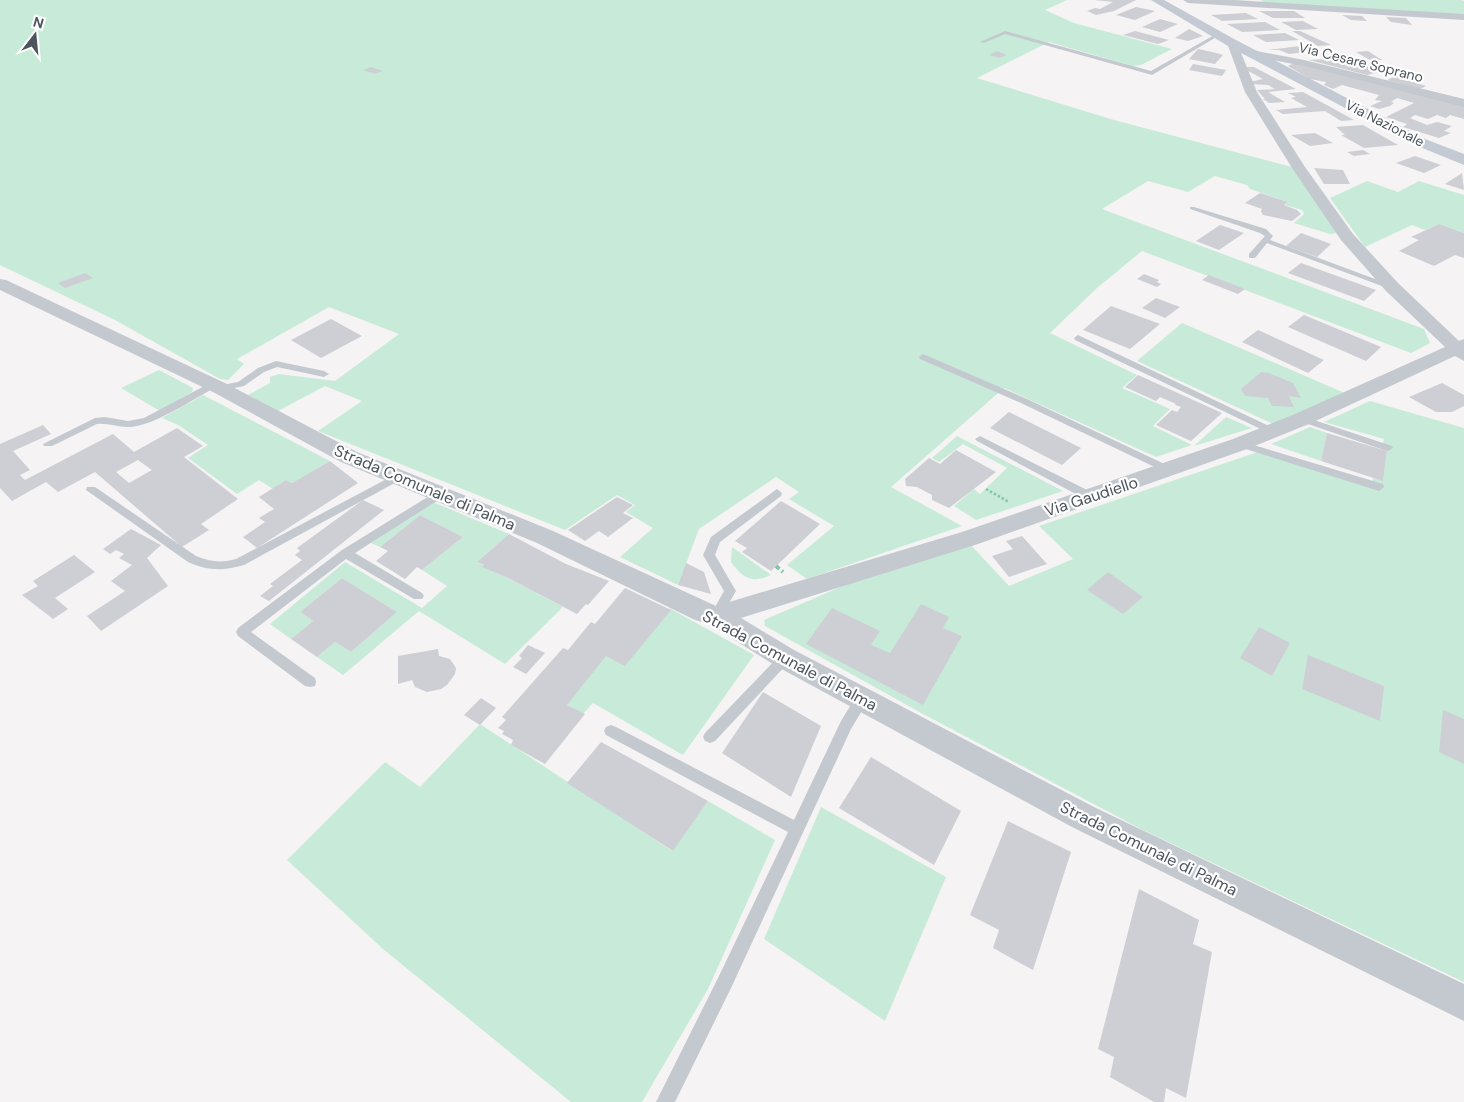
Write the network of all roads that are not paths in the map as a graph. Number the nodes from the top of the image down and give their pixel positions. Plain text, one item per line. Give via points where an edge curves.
1 (1156, 0) edge
2 (1188, 0) edge
3 (1464, 17) edge
4 (1218, 35) junction
5 (982, 42) dead end
6 (1232, 43) junction
7 (1251, 53) junction
8 (1457, 91) dead end
9 (1444, 98) junction
10 (1464, 103) edge
11 (1464, 160) edge
12 (1192, 208) dead end
13 (1264, 240) junction
14 (1252, 256) dead end
15 (0, 284) edge
16 (1392, 287) junction
17 (1078, 338) dead end
18 (1461, 350) edge
19 (923, 357) dead end
20 (324, 374) dead end
21 (216, 386) junction
22 (1302, 419) junction
23 (1272, 432) junction
24 (980, 440) dead end
25 (48, 444) dead end
26 (1240, 444) junction
27 (1388, 448) dead end
28 (1168, 470) junction
29 (398, 477) junction
30 (1380, 487) dead end
31 (91, 490) dead end
32 (777, 493) dead end
33 (439, 494) junction
34 (1088, 496) junction
35 (346, 553) junction
36 (418, 596) dead end
37 (716, 616) junction
38 (785, 658) junction
39 (310, 682) dead end
40 (862, 698) junction
41 (611, 731) dead end
42 (710, 737) dead end
43 (796, 829) junction
44 (1464, 1003) edge
45 (665, 1102) edge

1 - 4 main road, Via Nazionale
2 - 3 street
4 - 5 lane via 1152,73 1005,32
4 - 6 main road, Via Nazionale
6 - 7 main road, Via Nazionale
6 - 16 street via 1251,92 1298,168 1347,237
7 - 9 street, Via Cesare Soprano
7 - 11 main road, Via Nazionale via 1420,142
8 - 9 street
9 - 10 street, Via Cesare Soprano
12 - 13 lane via 1263,232 1269,236
13 - 14 lane
13 - 16 lane
15 - 21 street, Strada Comunale di Palma
16 - 18 street
17 - 23 lane
18 - 22 street, Via Gaudiello
19 - 28 lane
20 - 21 lane via 276,364 241,384
21 - 25 lane via 146,421 128,424 95,421
21 - 29 street, Strada Comunale di Palma via 349,457
22 - 23 street, Via Gaudiello
22 - 27 lane
23 - 26 street, Via Gaudiello
24 - 34 lane
26 - 28 street, Via Gaudiello
26 - 30 lane
28 - 34 street, Via Gaudiello
29 - 31 lane via 227,567 192,559
29 - 33 street, Strada Comunale di Palma
32 - 37 lane via 715,540 709,555 730,591
33 - 35 lane
33 - 37 street, Strada Comunale di Palma via 544,537
34 - 37 street, Via Gaudiello via 970,538
35 - 36 lane
35 - 39 lane via 242,632
37 - 38 street, Strada Comunale di Palma
38 - 40 street, Strada Comunale di Palma
38 - 42 lane
40 - 43 lane
40 - 44 street, Strada Comunale di Palma via 1083,817
41 - 43 lane
43 - 45 lane

